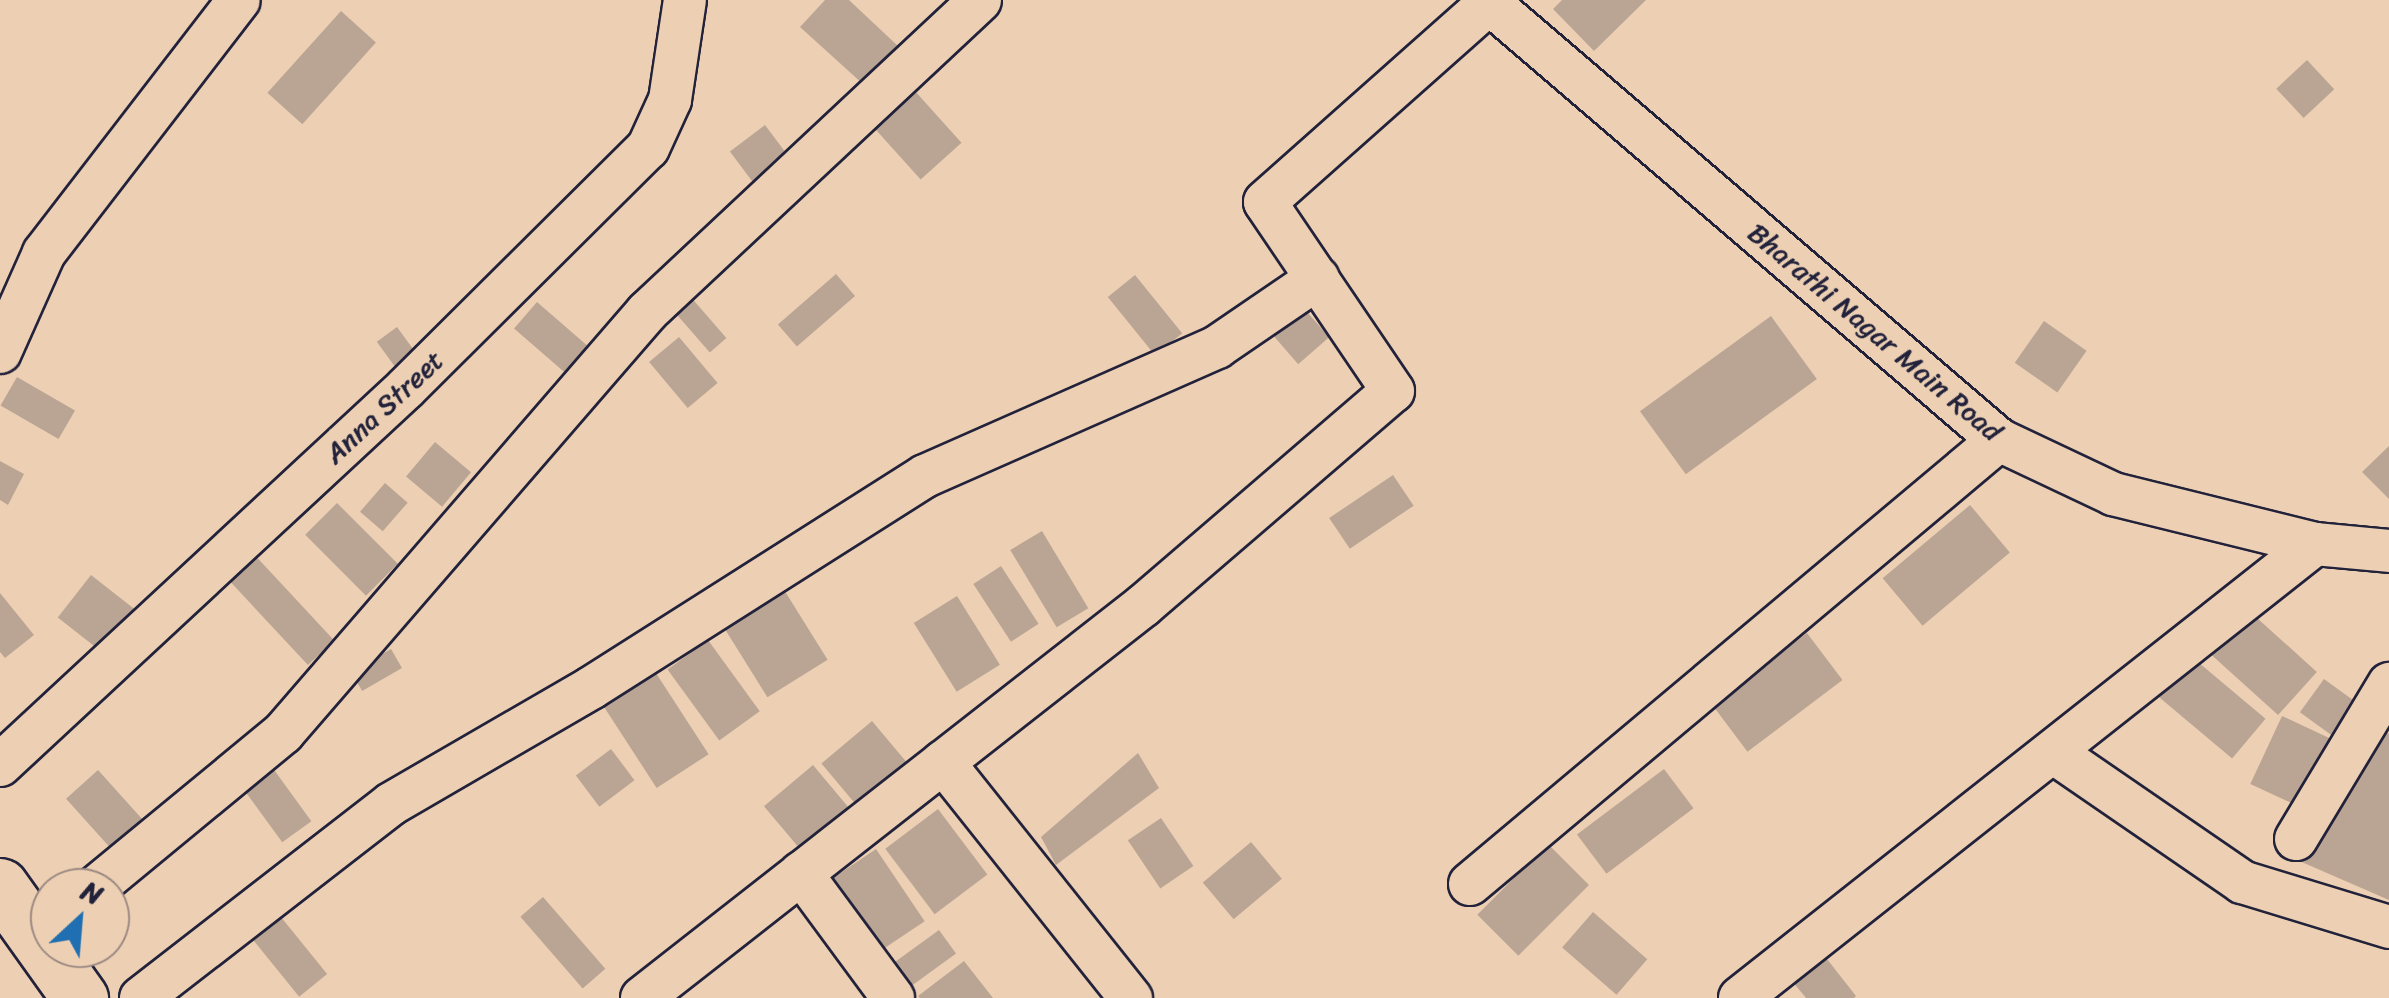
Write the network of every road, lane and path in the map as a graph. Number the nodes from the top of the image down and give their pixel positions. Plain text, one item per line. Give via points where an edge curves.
1 (238, 0) edge
2 (685, 0) edge
3 (980, 0) edge
4 (1488, 2) edge
5 (1318, 278) junction
6 (0, 352) edge
7 (1999, 440) junction
8 (2315, 544) junction
9 (2389, 551) edge
10 (2389, 684) edge
11 (2056, 754) junction
12 (944, 762) junction
13 (0, 765) edge
14 (2296, 839) dead end
15 (119, 868) edge
16 (801, 873) junction
17 (1470, 884) dead end
18 (0, 886) edge
19 (30, 917) edge
20 (2389, 927) edge
21 (63, 968) edge
22 (80, 998) edge
23 (141, 998) edge
24 (642, 998) edge
25 (893, 998) edge
26 (1131, 998) edge
27 (1740, 998) edge

1 - 6 street via 44,254
2 - 13 street, Anna Street via 670,100 648,148 406,388
3 - 15 street via 647,312 283,732
4 - 5 street via 1265,202
4 - 7 street, Bharathi Nagar Main Road
5 - 12 street via 1393,392 1144,605
5 - 23 street via 1216,347 925,476 590,688 390,804
7 - 8 street, Bharathi Nagar Main Road via 2113,494
7 - 17 street
8 - 9 street, Bharathi Nagar Main Road
8 - 11 street
10 - 14 street
11 - 20 street via 2242,882
11 - 27 street
12 - 16 street
12 - 26 street
16 - 24 street
16 - 25 street
18 - 19 street
21 - 22 street

